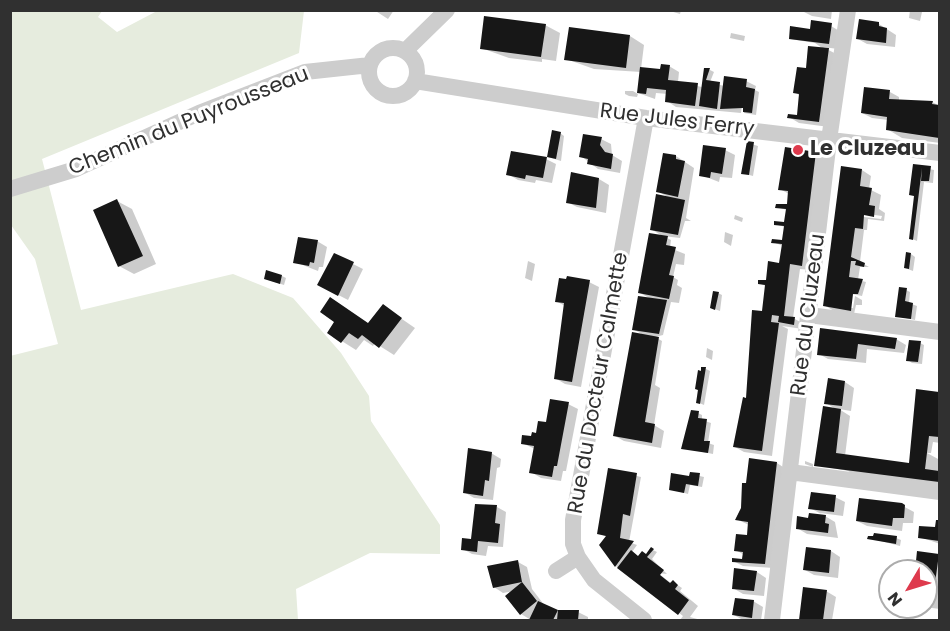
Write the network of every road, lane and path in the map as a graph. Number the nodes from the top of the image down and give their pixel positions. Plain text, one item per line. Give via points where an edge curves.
1 (447, 10) edge
2 (848, 10) edge
3 (405, 51) junction
4 (370, 65) junction
5 (415, 81) junction
6 (646, 118) junction
7 (830, 140) junction
8 (939, 153) edge
9 (10, 189) edge
10 (809, 315) junction
11 (939, 332) edge
12 (790, 472) junction
13 (939, 492) edge
14 (578, 557) junction
15 (556, 572) dead end
16 (644, 621) edge
17 (772, 621) edge

1 - 3 street
2 - 7 street, Rue du Cluzeau
3 - 4 street via 387,48
3 - 5 street via 416,64
4 - 5 street via 373,84 386,95 402,94
4 - 9 street, Chemin du Puyrousseau via 305,72 199,113 76,169
5 - 6 street, Rue Jules Ferry
6 - 7 street, Rue Jules Ferry
6 - 14 street, Rue du Docteur Calmette via 573,520 573,544
7 - 8 street, Rue Jules Ferry
7 - 10 street, Rue du Cluzeau
10 - 11 street
10 - 12 street, Rue du Cluzeau
12 - 13 street
12 - 17 street, Rue du Cluzeau
14 - 15 street
14 - 16 street, Rue du Docteur Calmette via 594,580

